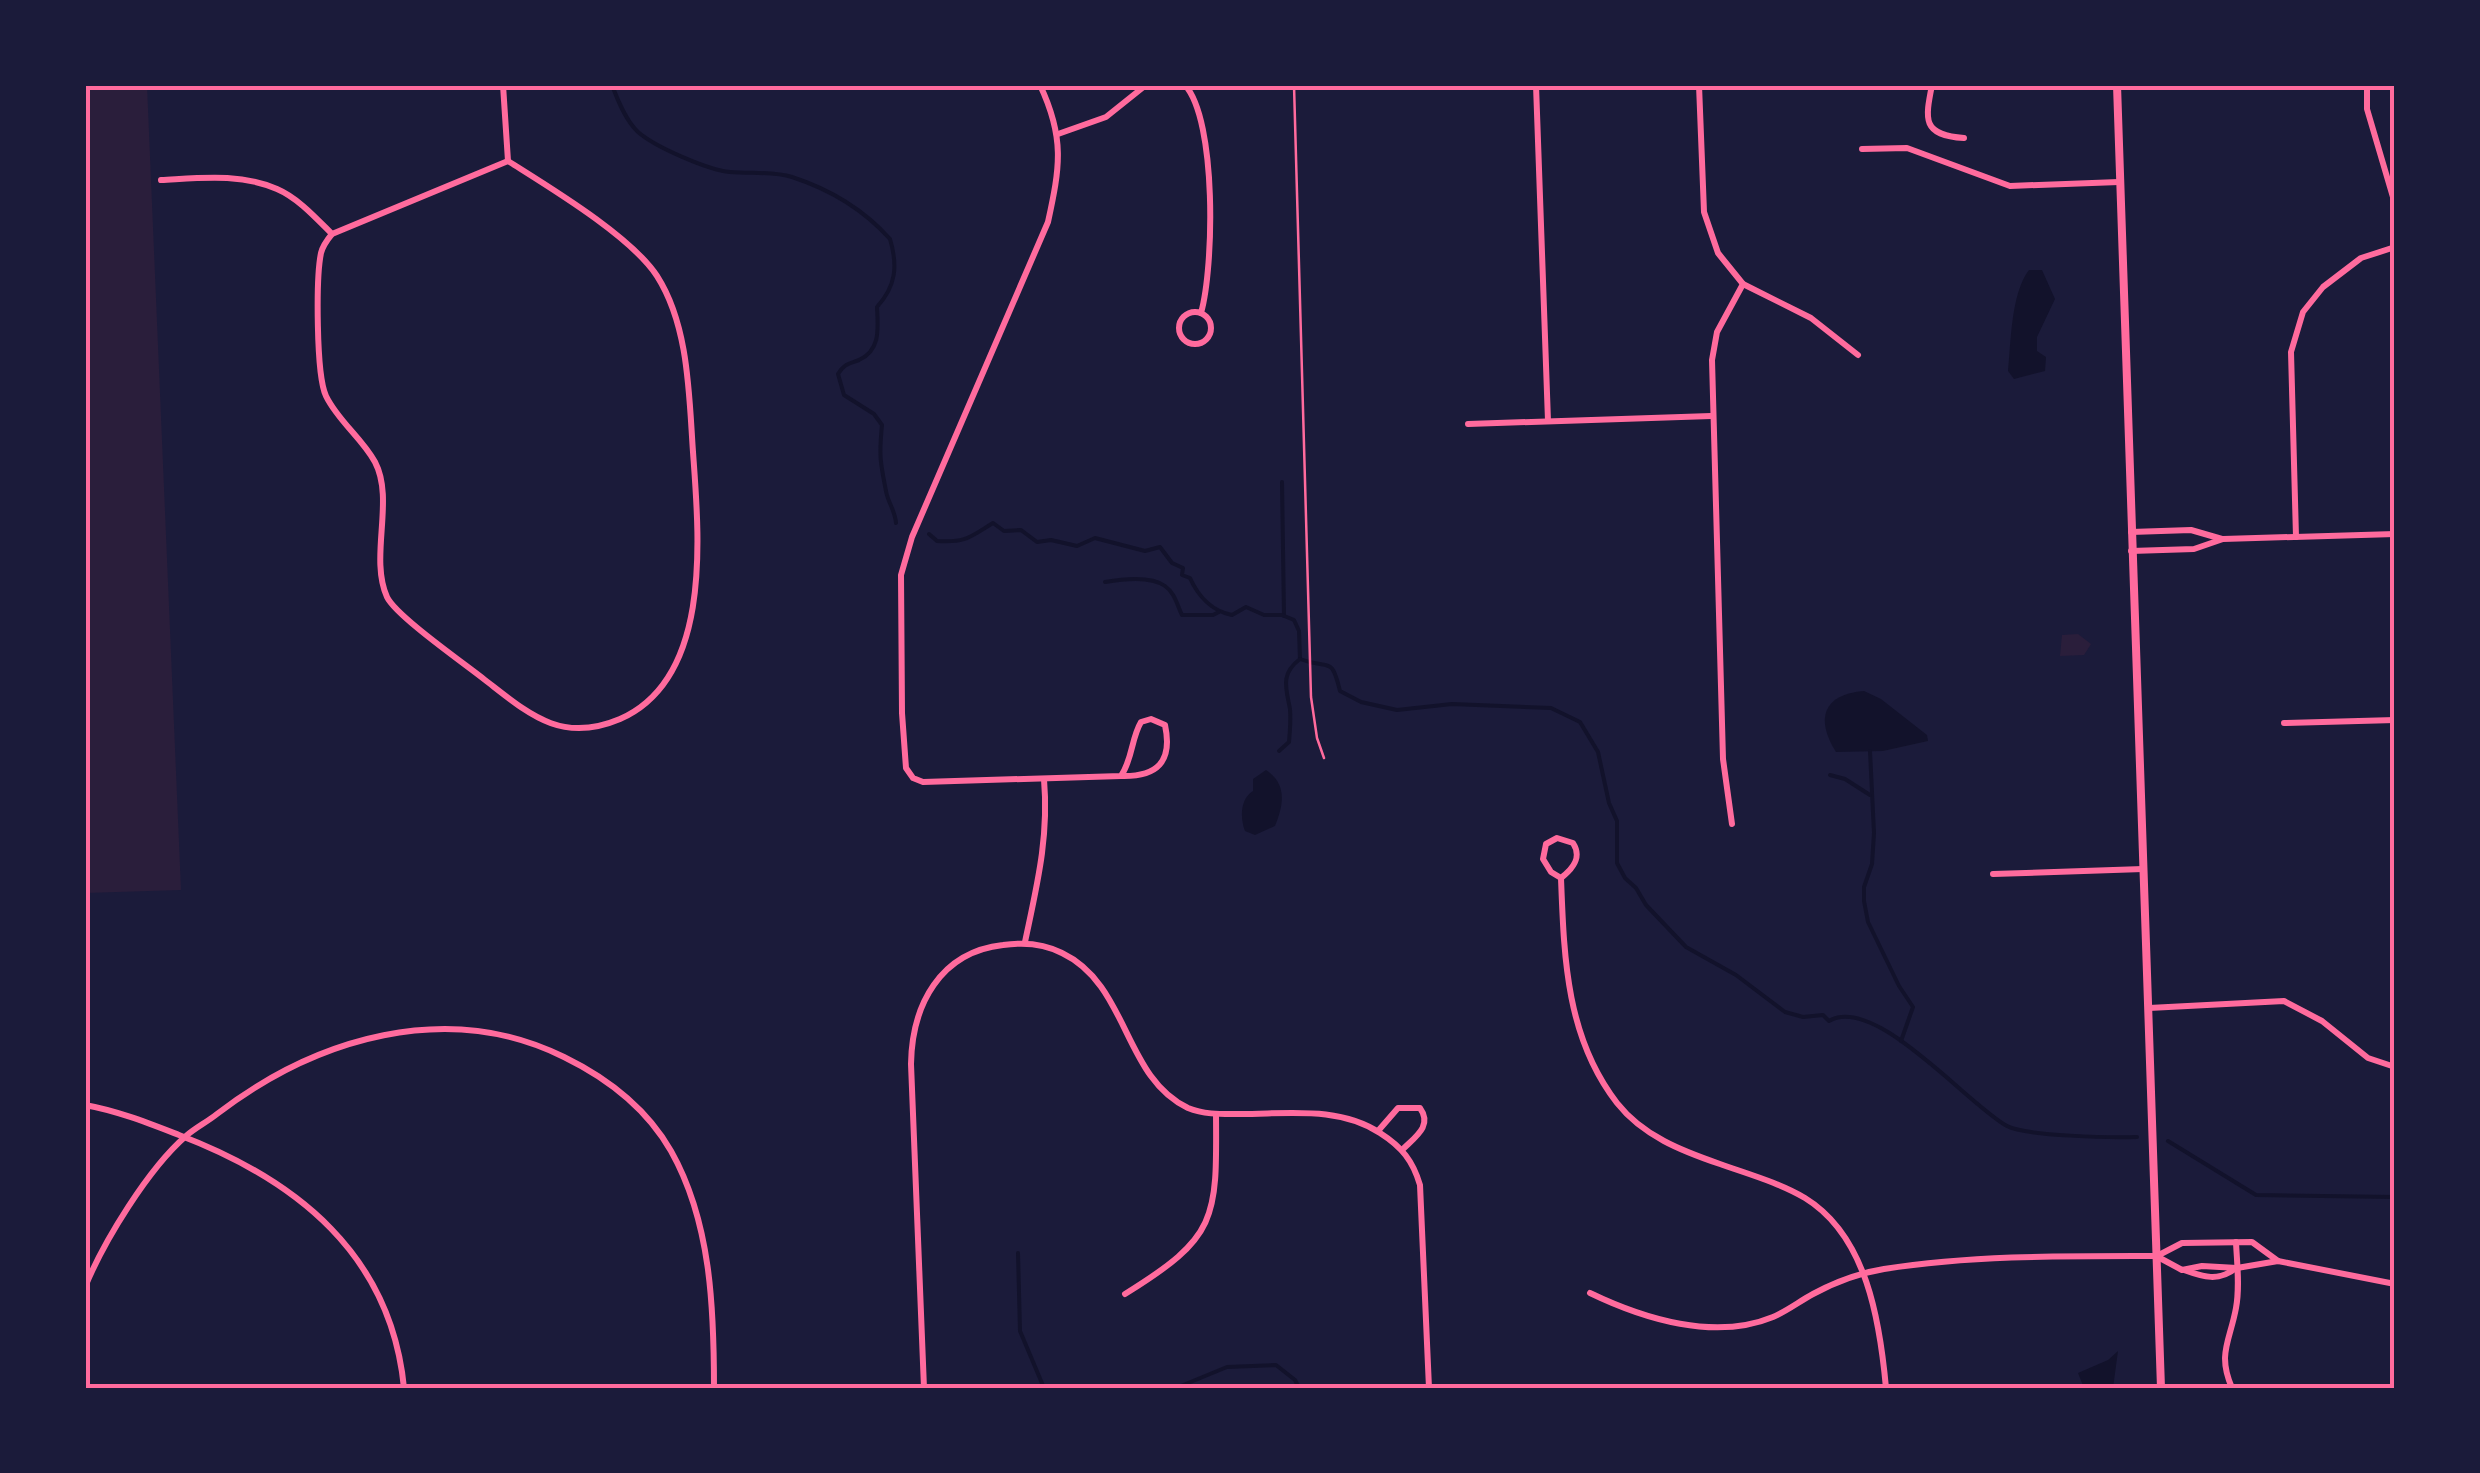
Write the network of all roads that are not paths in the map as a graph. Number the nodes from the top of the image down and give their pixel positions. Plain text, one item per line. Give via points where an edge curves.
1 (502, 85) edge
2 (1040, 85) edge
3 (1146, 85) edge
4 (1185, 85) edge
5 (1294, 85) edge
6 (1536, 85) edge
7 (1699, 85) edge
8 (1932, 85) edge
9 (2117, 85) edge
10 (2367, 85) edge
11 (1058, 134) junction
12 (1964, 138) dead end
13 (1862, 149) dead end
14 (508, 161) junction
15 (161, 180) dead end
16 (2119, 182) junction
17 (2395, 204) edge
18 (332, 234) junction
19 (2395, 247) edge
20 (1743, 284) junction
21 (1200, 313) junction
22 (1858, 355) dead end
23 (1712, 416) junction
24 (1548, 421) junction
25 (1468, 424) dead end
26 (2130, 532) junction
27 (2395, 534) edge
28 (2296, 537) junction
29 (2223, 539) junction
30 (2132, 552) junction
31 (2395, 720) edge
32 (2284, 723) dead end
33 (1324, 758) dead end
34 (1121, 776) junction
35 (1044, 779) junction
36 (1732, 824) dead end
37 (2144, 869) junction
38 (1993, 874) dead end
39 (1561, 878) junction
40 (1025, 942) junction
41 (2149, 1008) junction
42 (2395, 1067) edge
43 (85, 1105) edge
44 (1216, 1114) junction
45 (1378, 1132) junction
46 (184, 1137) junction
47 (1402, 1150) junction
48 (2236, 1242) junction
49 (2157, 1256) junction
50 (2278, 1261) junction
51 (2237, 1268) junction
52 (1863, 1273) junction
53 (2395, 1284) edge
54 (85, 1287) edge
55 (1590, 1293) dead end
56 (1125, 1294) dead end
57 (404, 1388) edge
58 (714, 1388) edge
59 (924, 1388) edge
60 (1429, 1388) edge
61 (1886, 1388) edge
62 (2162, 1388) edge
63 (2232, 1388) edge

1 - 14 street
2 - 11 street
3 - 11 street via 1106,117
4 - 21 street via 1208,146 1208,286
5 - 33 lane via 1311,670
6 - 24 street
7 - 20 street via 1706,225
8 - 12 street via 1928,124 1941,135
9 - 16 street
10 - 17 street
11 - 35 street via 1060,167 1048,222 901,575 908,773 923,782
13 - 16 street via 1907,148 2010,186
14 - 18 street
14 - 18 street via 615,234 656,275 686,368 698,520 694,600 679,654 659,692 606,724 544,724 388,599 381,568 381,481 375,462 323,390 318,272
15 - 18 street via 230,177 278,189
16 - 26 street
19 - 28 street via 2360,258 2304,312 2291,352
20 - 22 street via 1811,318
20 - 23 street via 1714,346
21 - 21 street via 1180,322 1180,335 1189,343 1210,334
23 - 24 street
23 - 36 street via 1723,760
24 - 25 street
26 - 29 street via 2191,530
26 - 30 street
27 - 28 street
28 - 29 street
29 - 30 street via 2194,549
30 - 37 street
31 - 32 street
34 - 34 street via 1141,722 1165,725 1168,749 1159,766
34 - 35 street
35 - 40 street via 1044,856
37 - 38 street
37 - 41 street
39 - 39 street via 1575,864 1577,849 1557,838 1546,844 1543,859
39 - 52 street via 1572,1006 1618,1104 1670,1145 1806,1199 1847,1241
40 - 44 street via 1063,953 1082,967 1112,1001 1146,1073 1173,1099
40 - 59 street via 971,952 954,962 928,993 916,1021
41 - 42 street via 2284,1001 2368,1058
41 - 49 street
43 - 46 street via 118,1110
44 - 45 street via 1331,1113
44 - 56 street via 1211,1214 1189,1250
45 - 47 street
45 - 47 street via 1398,1108 1420,1108 1426,1126
46 - 54 street via 126,1211
46 - 57 street via 271,1178 344,1241 383,1303
46 - 58 street via 286,1068 384,1033 462,1030 534,1042 596,1072 645,1115 671,1151 696,1208 706,1260
47 - 60 street via 1420,1185
48 - 49 street via 2182,1243
48 - 50 street via 2252,1242
48 - 51 street
49 - 51 street via 2204,1278 2226,1277
49 - 52 street via 1930,1262
49 - 62 street
50 - 51 street
50 - 53 street
51 - 63 street via 2236,1309 2224,1349
52 - 55 street via 1742,1325 1680,1323 1628,1311
52 - 61 street

